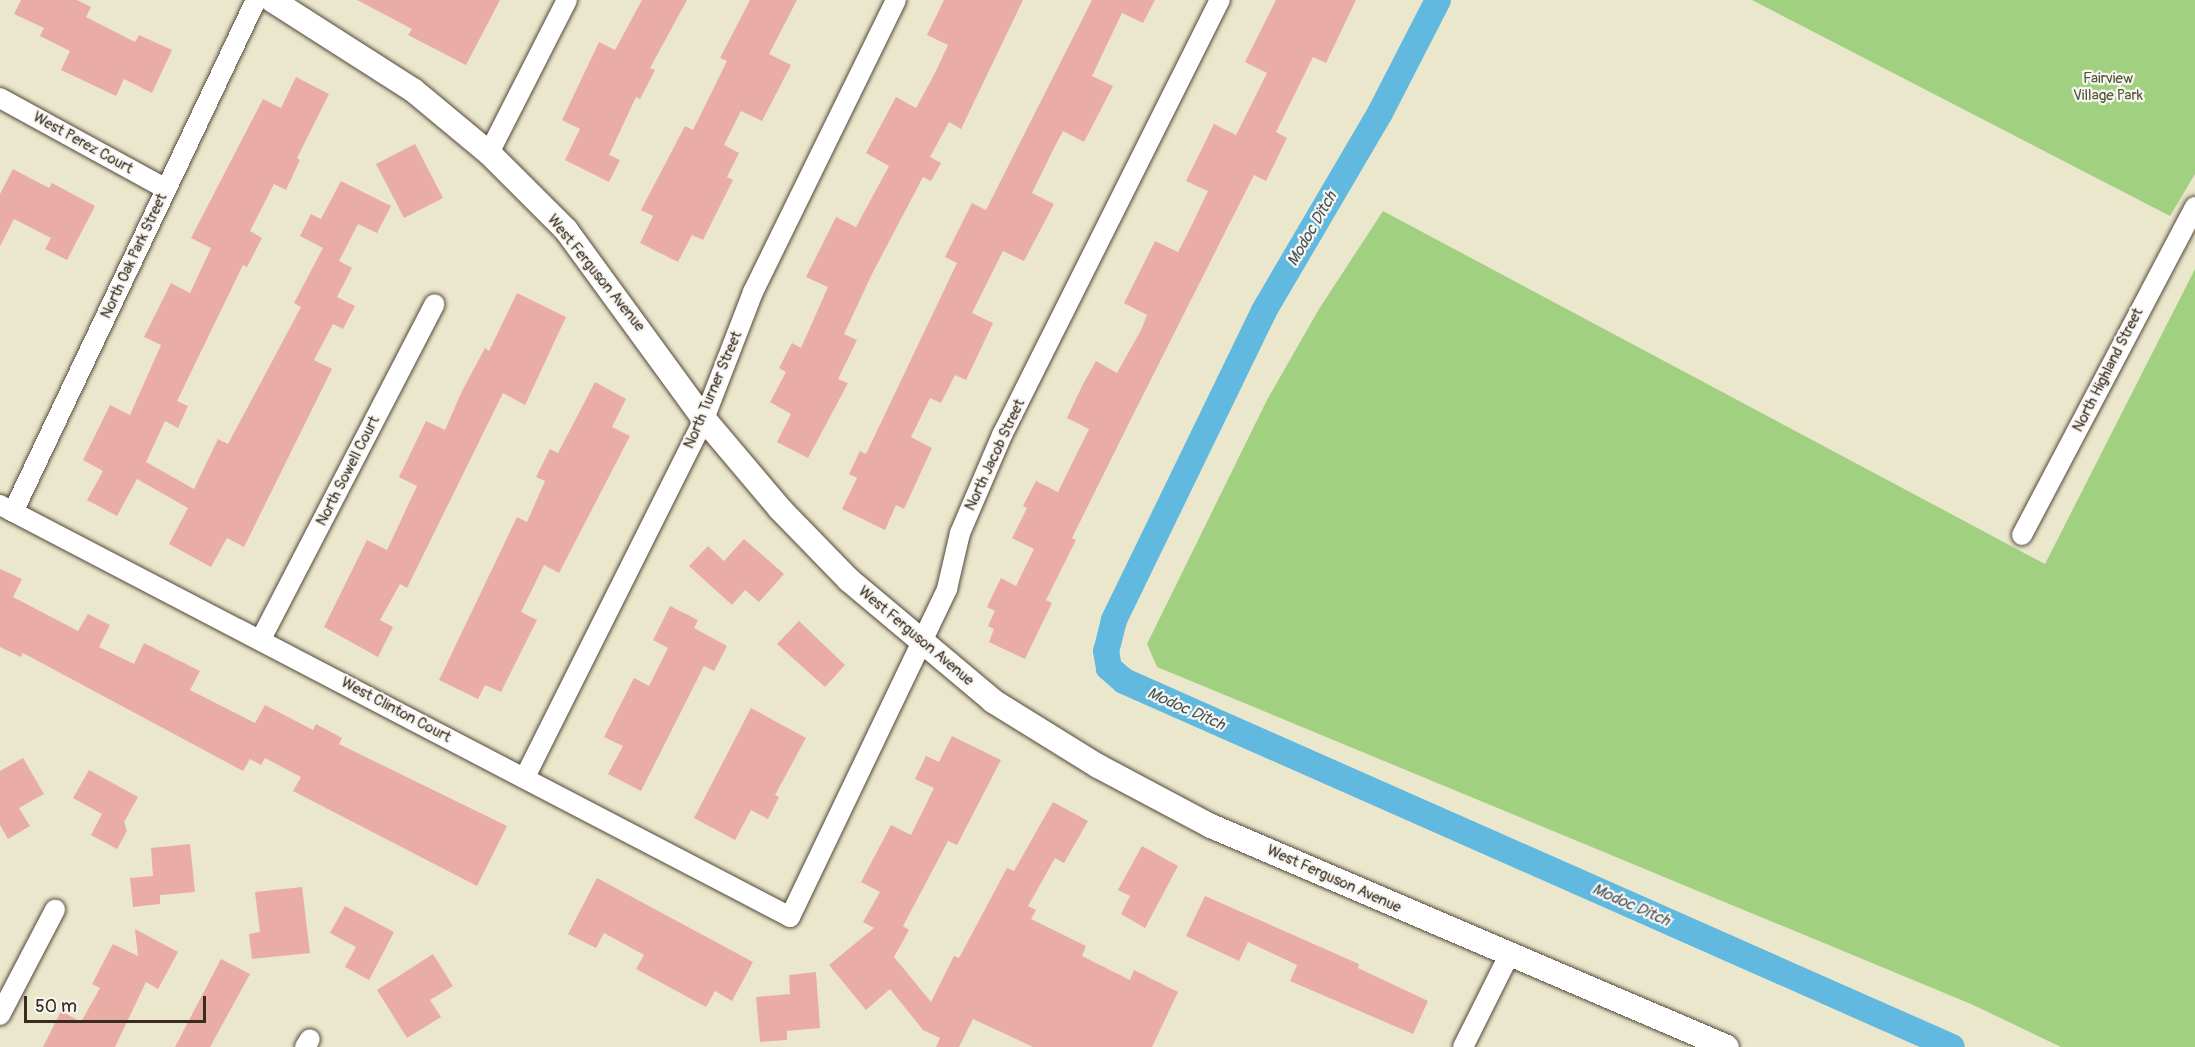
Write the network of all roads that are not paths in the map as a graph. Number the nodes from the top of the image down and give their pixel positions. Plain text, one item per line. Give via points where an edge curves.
1 (256, 0) edge
2 (272, 0) edge
3 (567, 0) edge
4 (896, 0) edge
5 (1220, 0) edge
6 (0, 98) edge
7 (489, 153) junction
8 (166, 189) junction
9 (2195, 207) edge
10 (435, 304) dead end
11 (704, 419) junction
12 (6, 509) edge
13 (2022, 535) dead end
14 (261, 639) junction
15 (921, 644) junction
16 (525, 777) junction
17 (55, 910) dead end
18 (790, 917) joint
19 (1509, 955) junction
20 (0, 1015) edge
21 (1463, 1047) edge
22 (1727, 1047) edge

1 - 8 street, North Oak Park Street
2 - 7 street, West Ferguson Avenue via 413,90
3 - 7 street
4 - 11 street, North Turner Street via 753,292
5 - 15 street, North Jacob Street via 976,492 960,533 947,589
6 - 8 street, West Perez Court
7 - 11 street, West Ferguson Avenue via 566,230
8 - 12 street, North Oak Park Street
9 - 13 street, North Highland Street
10 - 14 street, North Sowell Court
11 - 15 street, West Ferguson Avenue via 787,517 849,580
11 - 16 street, North Turner Street
12 - 14 street, West Clinton Court
14 - 16 street, West Clinton Court
15 - 18 street, North Jacob Street
15 - 19 street, West Ferguson Avenue via 993,701 1145,793 1211,826
16 - 18 street, West Clinton Court
17 - 20 street
19 - 21 street
19 - 22 street, West Ferguson Avenue

